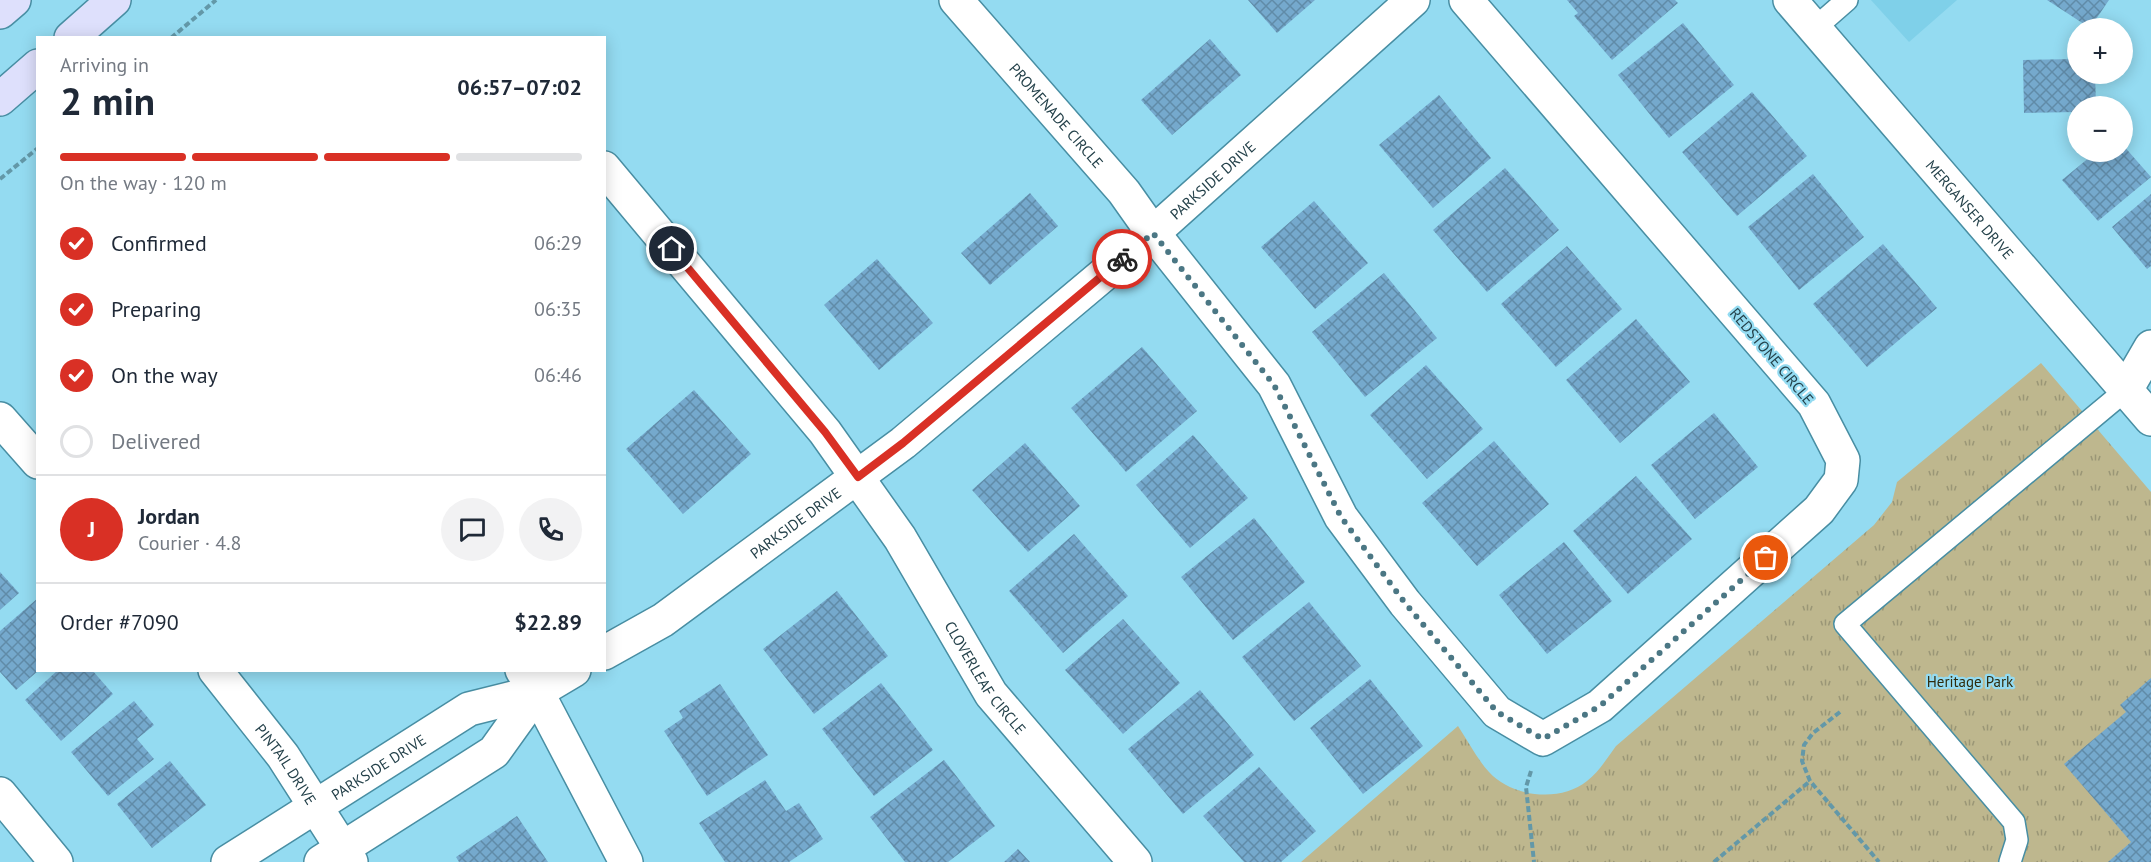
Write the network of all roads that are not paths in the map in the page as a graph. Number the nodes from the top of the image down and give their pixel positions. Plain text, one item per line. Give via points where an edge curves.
1 (14, 0) edge
2 (114, 0) edge
3 (956, 0) edge
4 (1413, 0) edge
5 (1466, 0) edge
6 (1790, 0) edge
7 (1847, 0) edge
8 (0, 12) edge
9 (1815, 28) junction
10 (73, 36) edge
11 (36, 68) edge
12 (0, 99) edge
13 (606, 170) edge
14 (1153, 233) junction
15 (2151, 347) edge
16 (2138, 386) edge
17 (0, 418) edge
18 (2151, 419) edge
19 (36, 460) edge
20 (858, 477) junction
21 (606, 652) edge
22 (217, 672) edge
23 (566, 672) edge
24 (530, 681) edge
25 (0, 794) edge
26 (316, 805) junction
27 (338, 857) edge
28 (56, 862) edge
29 (228, 862) edge
30 (626, 862) edge
31 (1135, 862) edge
32 (2010, 862) edge

1 - 8 main road
2 - 10 main road
3 - 14 street, PROMENADE CIRCLE via 1124,192
4 - 14 street, PARKSIDE DRIVE
5 - 14 street, REDSTONE CIRCLE via 1814,404 1843,460 1841,480 1819,510 1600,706 1543,739 1497,712 1405,603 1341,517 1274,385
6 - 9 street, MERGANSER DRIVE
7 - 9 lane
9 - 16 street, MERGANSER DRIVE
11 - 12 main road
13 - 20 street, CLOVERLEAF CIRCLE
14 - 20 street, PARKSIDE DRIVE
15 - 16 street
16 - 18 street, MERGANSER DRIVE
16 - 32 lane via 1845,624 2014,822 2017,840
17 - 19 street
20 - 21 street, PARKSIDE DRIVE via 663,620
20 - 31 street, CLOVERLEAF CIRCLE via 900,538 991,694
22 - 26 street, PINTAIL DRIVE
23 - 24 street, PARKSIDE DRIVE
24 - 26 street, PARKSIDE DRIVE via 469,710
24 - 27 street, PARKSIDE DRIVE via 494,752
24 - 30 street
25 - 28 street
26 - 27 street, PINTAIL DRIVE
26 - 29 street, PARKSIDE DRIVE

